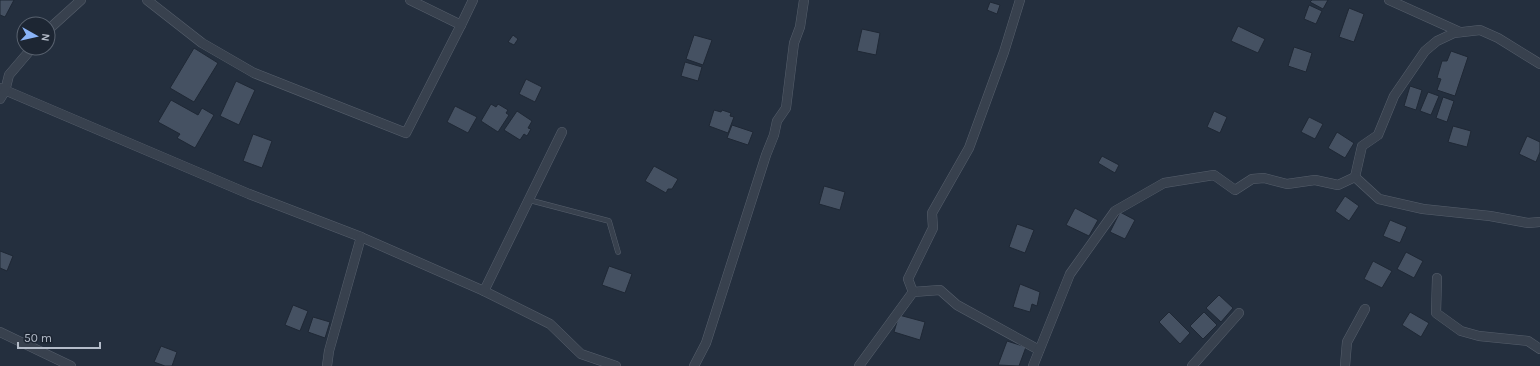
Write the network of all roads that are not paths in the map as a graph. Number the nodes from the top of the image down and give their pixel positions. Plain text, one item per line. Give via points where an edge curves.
1 (147, 0) edge
2 (410, 0) edge
3 (473, 0) edge
4 (804, 0) edge
5 (1020, 0) edge
6 (1389, 0) edge
7 (76, 1) edge
8 (56, 22) edge
9 (461, 25) junction
10 (1460, 32) junction
11 (25, 56) edge
12 (1540, 64) edge
13 (3, 89) edge
14 (0, 99) edge
15 (562, 132) dead end
16 (1355, 177) junction
17 (529, 200) junction
18 (1540, 222) edge
19 (362, 237) junction
20 (618, 252) dead end
21 (1437, 278) dead end
22 (484, 291) junction
23 (913, 292) junction
24 (1365, 309) dead end
25 (1239, 312) dead end
26 (0, 332) edge
27 (1540, 349) edge
28 (1039, 350) junction
29 (594, 362) edge
30 (71, 366) edge
31 (327, 366) edge
32 (616, 366) edge
33 (694, 366) edge
34 (859, 366) edge
35 (1033, 366) edge
36 (1192, 366) edge
37 (1345, 366) edge

1 - 9 street via 202,42 254,73 406,133
2 - 9 street
3 - 9 street
4 - 33 street via 800,27 794,44 786,108 777,121 706,343
5 - 23 street via 969,148 932,213 933,228 908,279
6 - 10 street
7 - 8 street
10 - 12 street via 1480,30
10 - 16 street via 1437,41 1425,51 1394,96 1378,135 1362,146
11 - 13 street via 9,75
13 - 14 street
13 - 19 street via 250,194
15 - 17 street
16 - 18 street via 1379,199 1423,209
16 - 28 street via 1338,185 1315,180 1287,184 1264,178 1252,179 1235,190 1214,174 1164,183 1115,211 1070,274
17 - 20 lane via 609,221
17 - 22 street
19 - 22 street
19 - 31 street
21 - 27 street via 1436,313 1461,331 1479,336 1528,341
22 - 29 street via 550,324
23 - 28 street via 940,290 957,304
23 - 34 street
24 - 37 street via 1347,342
25 - 36 street
26 - 30 street
28 - 35 street
29 - 32 street

